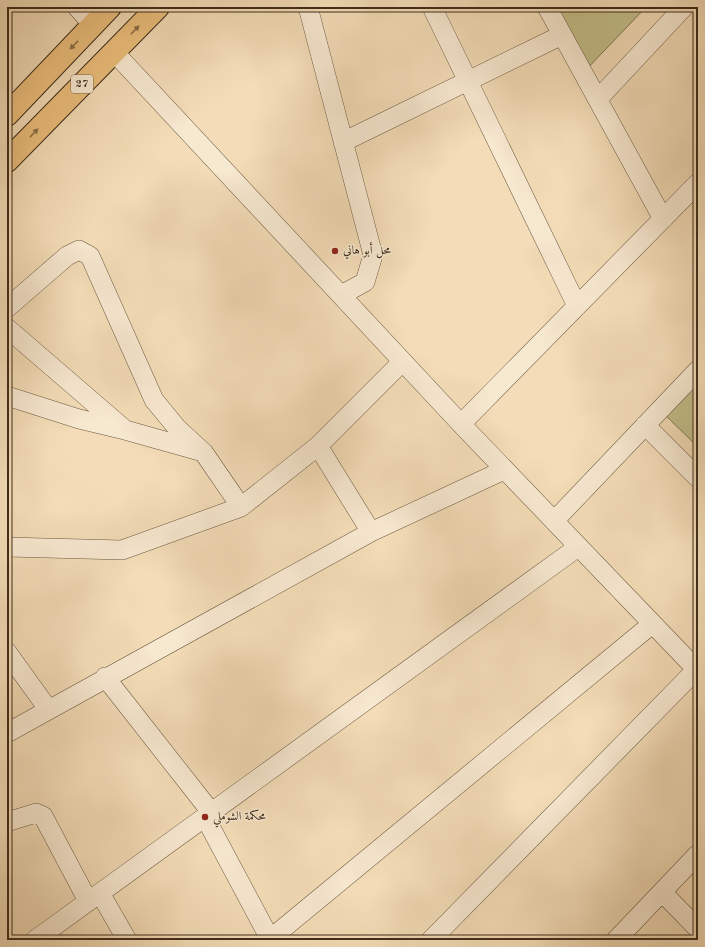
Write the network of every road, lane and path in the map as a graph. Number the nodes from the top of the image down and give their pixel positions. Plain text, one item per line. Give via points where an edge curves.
1 (77, 7) edge
2 (110, 7) edge
3 (158, 7) edge
4 (308, 7) edge
5 (432, 7) edge
6 (684, 7) edge
7 (550, 9) edge
8 (93, 25) junction
9 (562, 35) junction
10 (114, 52) junction
11 (468, 81) junction
12 (598, 99) junction
13 (7, 115) edge
14 (343, 142) junction
15 (7, 161) edge
16 (698, 183) edge
17 (663, 219) junction
18 (341, 295) junction
19 (577, 306) junction
20 (7, 308) edge
21 (7, 328) edge
22 (402, 362) junction
23 (698, 370) edge
24 (7, 396) edge
25 (461, 424) junction
26 (645, 425) junction
27 (125, 430) junction
28 (318, 446) junction
29 (204, 452) junction
30 (504, 470) junction
31 (698, 478) edge
32 (241, 507) junction
33 (554, 521) junction
34 (371, 532) junction
35 (578, 547) junction
36 (7, 548) edge
37 (652, 624) junction
38 (7, 652) edge
39 (697, 670) edge
40 (105, 677) junction
41 (48, 709) junction
42 (7, 733) edge
43 (208, 814) junction
44 (7, 822) edge
45 (698, 854) edge
46 (662, 892) junction
47 (94, 897) junction
48 (698, 929) edge
49 (270, 939) edge
50 (35, 940) edge
51 (127, 940) edge
52 (431, 940) edge
53 (616, 940) edge

1 - 8 street
2 - 8 main road
10 -> 3 main road, 27
4 - 14 street
5 - 11 street
6 - 12 street
7 - 9 street
8 -> 13 main road
9 - 11 street
9 - 12 street
15 -> 10 main road, 27
10 - 18 street
11 - 14 street
11 - 19 street
12 - 17 street
14 - 18 street via 373,255 365,282
16 - 17 street
17 - 19 street
18 - 22 street
19 - 25 street
20 - 29 street via 67,256 79,250 90,256 154,400 177,428
21 - 27 street
22 - 25 street
22 - 28 street
23 - 26 street
24 - 27 street via 79,419
25 - 30 street
26 - 31 street
26 - 33 street
27 - 29 street
28 - 32 street
28 - 34 street
29 - 32 street
30 - 33 street
30 - 34 street
32 - 36 street via 122,550
33 - 35 street
34 - 40 street
35 - 37 street
35 - 43 street
37 - 39 street
37 - 49 street
38 - 41 street
39 - 52 street
40 - 41 street
40 - 43 street
41 - 42 street
43 - 47 street
43 - 49 street
44 - 47 street via 36,813 43,816
45 - 46 street
46 - 48 street
46 - 53 street
47 - 50 street
47 - 51 street

